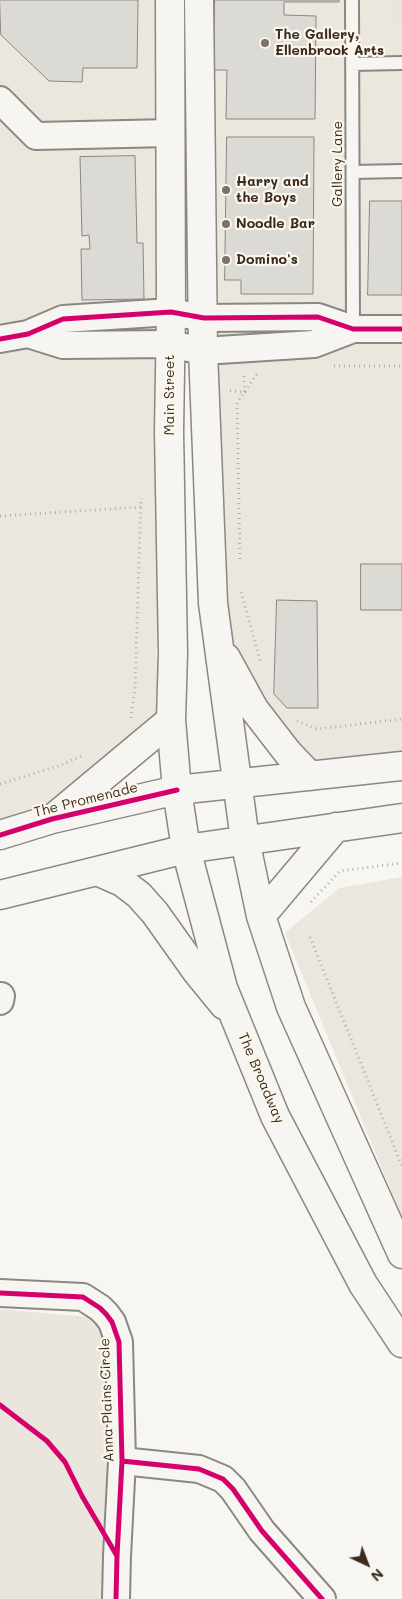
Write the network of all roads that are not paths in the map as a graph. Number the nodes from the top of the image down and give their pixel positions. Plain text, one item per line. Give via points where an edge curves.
1 (170, 0) edge
2 (199, 0) edge
3 (352, 0) edge
4 (402, 63) edge
5 (352, 64) junction
6 (0, 100) edge
7 (170, 133) junction
8 (402, 171) edge
9 (353, 172) junction
10 (171, 312) junction
11 (204, 318) junction
12 (353, 328) junction
13 (402, 329) edge
14 (28, 334) junction
15 (0, 339) edge
16 (170, 344) junction
17 (203, 351) junction
18 (218, 641) junction
19 (171, 720) junction
20 (402, 766) edge
21 (310, 776) junction
22 (236, 784) junction
23 (177, 790) junction
24 (402, 818) edge
25 (52, 819) junction
26 (336, 827) junction
27 (0, 834) edge
28 (245, 840) junction
29 (186, 849) junction
30 (97, 871) junction
31 (0, 895) edge
32 (261, 916) junction
33 (236, 1020) junction
34 (402, 1254) edge
35 (0, 1293) edge
36 (402, 1343) edge
37 (122, 1462) junction
38 (316, 1597) edge
39 (116, 1599) edge

1 - 7 main road, Main Street
2 - 11 main road
3 - 5 lane, Gallery Lane
4 - 5 lane
5 - 9 lane, Gallery Lane
6 - 7 street via 36,136
7 - 10 main road, Main Street
8 - 9 lane
9 - 12 lane, Gallery Lane
10 - 11 street
10 - 14 street via 63,318
10 - 16 main road, Main Street
11 - 12 street via 318,317
11 - 17 main road
12 - 13 street
12 - 17 street via 314,344
14 - 15 street
14 - 16 street via 63,345
16 - 17 street
16 - 19 main road, Main Street
17 - 18 main road via 213,603
18 - 21 main road via 254,709 288,754
18 - 22 main road
19 - 23 main road, Main Street
19 - 25 main road
20 - 21 main road, The Promenade
21 - 22 main road, The Promenade
22 - 23 main road, The Promenade
22 - 28 main road
23 - 25 main road, The Promenade
23 - 29 main road, The Broadway
24 - 26 main road
25 - 27 main road, The Promenade
26 - 28 main road
26 - 32 main road
28 - 29 main road
28 - 32 main road
29 - 30 main road
29 - 33 main road, The Broadway via 223,988
30 - 31 main road
30 - 33 main road via 122,882 155,913
32 - 34 main road via 290,1007
33 - 36 main road, The Broadway via 275,1116 364,1284
35 - 37 street, Anna Plains Circle via 74,1295 109,1301 119,1342
37 - 38 street via 199,1470 223,1479
37 - 39 street, Anna Plains Circle

